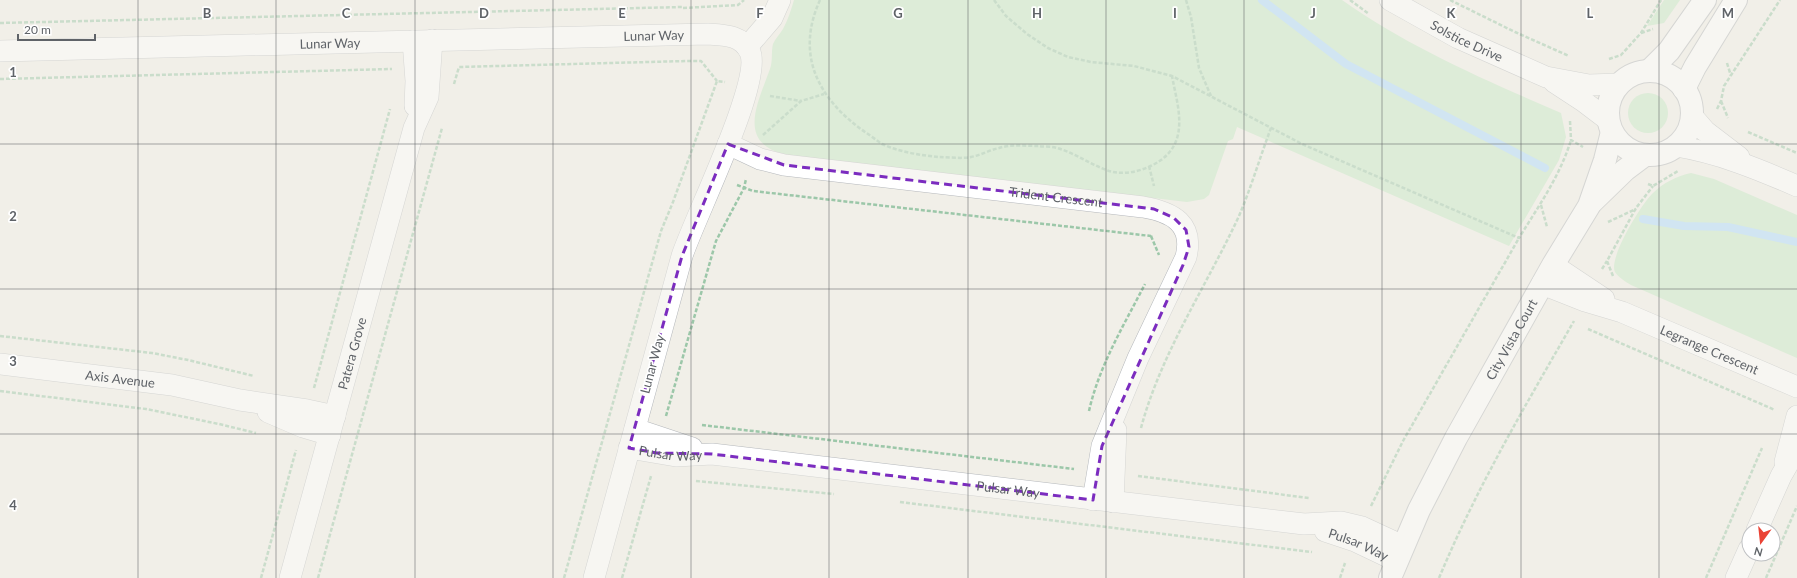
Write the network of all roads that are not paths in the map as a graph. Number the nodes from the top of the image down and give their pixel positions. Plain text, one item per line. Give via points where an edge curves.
1 (780, 0) edge
2 (1390, 0) edge
3 (1705, 0) edge
4 (1736, 0) edge
5 (423, 40) junction
6 (747, 47) junction
7 (0, 51) edge
8 (1650, 70) junction
9 (1546, 77) junction
10 (1619, 84) junction
11 (1684, 88) junction
12 (1692, 116) junction
13 (1610, 126) junction
14 (728, 144) junction
15 (1676, 146) junction
16 (1645, 155) junction
17 (1751, 166) junction
18 (1797, 186) edge
19 (1589, 206) junction
20 (1553, 265) junction
21 (1542, 284) junction
22 (1588, 296) junction
23 (0, 364) edge
24 (1797, 388) edge
25 (1797, 418) edge
26 (332, 425) junction
27 (632, 438) junction
28 (1797, 448) edge
29 (1437, 475) joint
30 (1781, 476) junction
31 (1103, 501) junction
32 (1761, 522) edge
33 (1397, 562) edge
34 (1743, 562) edge
35 (290, 578) edge
36 (594, 578) edge
37 (1736, 578) edge

1 - 6 street via 772,18
2 - 9 street, Solstice Drive via 1458,38
3 - 8 street via 1669,51
4 - 11 street
5 - 6 street, Lunar Way via 708,34 735,37
5 - 7 street, Lunar Way
5 - 26 street, Patera Grove via 428,97 414,128
6 - 14 street, Lunar Way via 752,58 751,77
8 - 10 street via 1628,76
8 - 11 street via 1675,79
9 - 10 street, Solstice Drive via 1590,85
9 - 13 street, Solstice Drive via 1583,101
10 - 13 street via 1611,95 1608,107
11 - 12 street via 1689,97
12 - 15 street via 1690,127
12 - 17 street via 1705,131
13 - 16 street via 1620,144
13 - 19 street, City Vista Court via 1605,160
14 - 27 street, Lunar Way via 682,256
14 - 31 street, Trident Crescent via 784,165 1144,207 1174,218 1186,230 1189,239 1186,256 1138,358 1118,410 1113,473
15 - 16 street via 1662,153
15 - 17 street via 1699,150
16 - 19 street, City Vista Court via 1625,170
17 - 18 street
19 - 20 street, City Vista Court
20 - 21 street, City Vista Court
20 - 22 street, Legrange Crescent
21 - 22 street, Legrange Crescent
21 - 29 street, City Vista Court
22 - 24 street, Legrange Crescent
23 - 26 street, Axis Avenue via 172,385 240,400 303,427
25 - 30 street
26 - 35 street, Patera Grove
27 - 31 street, Pulsar Way via 659,446 712,454
27 - 36 street, Lunar Way
28 - 30 street
29 - 33 street, Pulsar Way
30 - 32 street
31 - 33 street, Pulsar Way via 1304,524 1359,534
34 - 37 street

